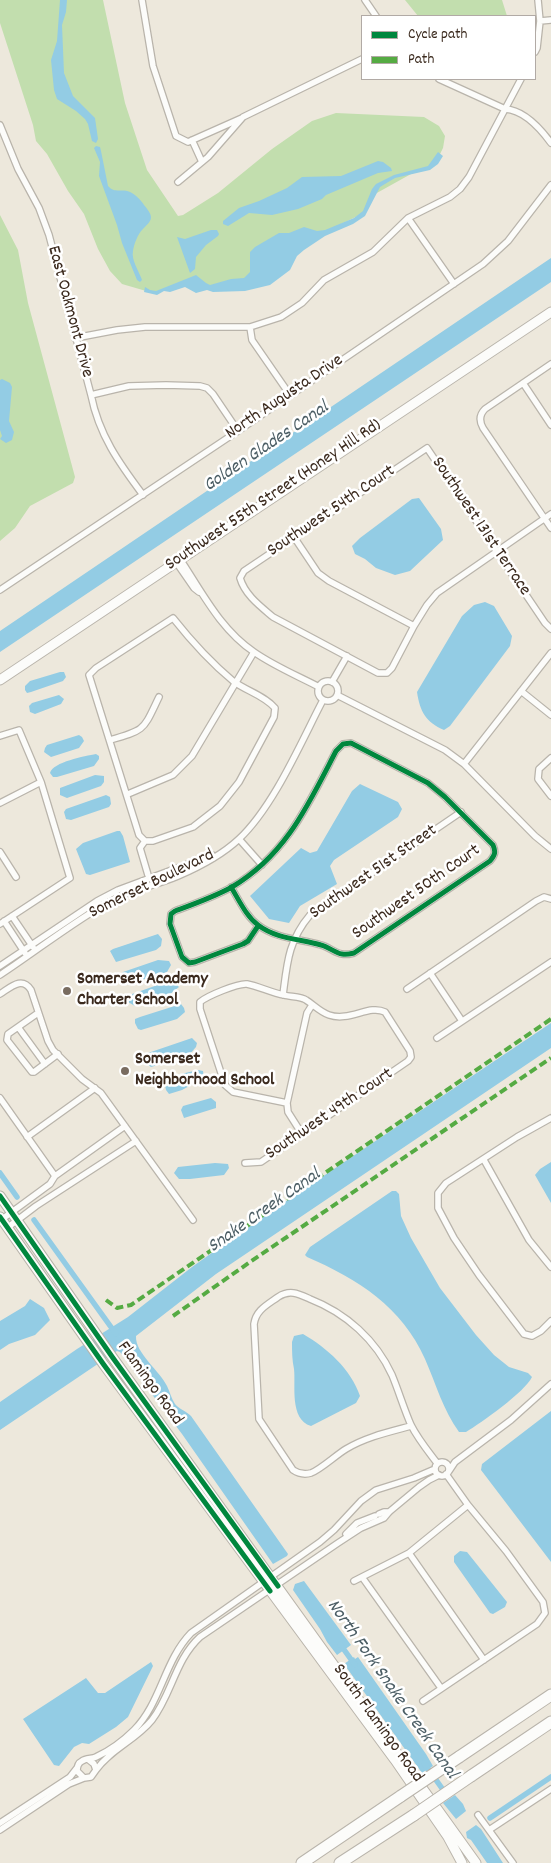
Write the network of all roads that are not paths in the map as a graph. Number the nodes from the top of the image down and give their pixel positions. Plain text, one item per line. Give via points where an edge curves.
1 (142, 0) edge
2 (365, 0) edge
3 (538, 0) edge
4 (375, 15) edge
5 (551, 20) edge
6 (540, 21) junction
7 (536, 50) edge
8 (361, 59) edge
9 (441, 80) edge
10 (520, 80) edge
11 (505, 109) junction
12 (244, 117) junction
13 (0, 126) edge
14 (192, 140) junction
15 (550, 142) edge
16 (202, 162) junction
17 (178, 182) dead end
18 (551, 185) edge
19 (408, 218) junction
20 (454, 284) junction
21 (550, 312) edge
22 (250, 327) junction
23 (75, 338) junction
24 (551, 364) edge
25 (523, 383) junction
26 (91, 395) junction
27 (290, 395) junction
28 (551, 424) edge
29 (238, 431) junction
30 (427, 448) joint
31 (143, 496) junction
32 (551, 514) edge
33 (544, 518) junction
34 (551, 528) edge
35 (294, 537) junction
36 (496, 551) junction
37 (178, 560) junction
38 (0, 590) edge
39 (414, 626) junction
40 (551, 629) edge
41 (254, 652) junction
42 (551, 653) edge
43 (347, 656) junction
44 (0, 680) edge
45 (235, 682) junction
46 (332, 682) junction
47 (319, 686) junction
48 (521, 691) junction
49 (336, 695) junction
50 (159, 697) dead end
51 (323, 700) junction
52 (551, 714) edge
53 (0, 736) edge
54 (110, 740) junction
55 (551, 758) edge
56 (464, 764) junction
57 (41, 782) junction
58 (128, 794) junction
59 (551, 796) edge
60 (0, 803) edge
61 (461, 812) junction
62 (239, 839) junction
63 (144, 841) junction
64 (230, 846) junction
65 (551, 849) edge
66 (1, 857) edge
67 (262, 865) junction
68 (148, 875) dead end
69 (16, 877) dead end
70 (231, 887) junction
71 (548, 898) edge
72 (12, 916) junction
73 (2, 923) edge
74 (258, 926) junction
75 (294, 939) junction
76 (32, 945) junction
77 (23, 950) junction
78 (36, 951) junction
79 (28, 957) junction
80 (551, 962) edge
81 (0, 966) edge
82 (430, 973) junction
83 (0, 975) edge
84 (407, 989) dead end
85 (0, 994) edge
86 (283, 995) junction
87 (312, 1005) junction
88 (38, 1013) junction
89 (462, 1021) junction
90 (18, 1027) junction
91 (437, 1038) dead end
92 (58, 1054) junction
93 (45, 1064) junction
94 (95, 1088) junction
95 (0, 1098) edge
96 (287, 1103) junction
97 (551, 1118) edge
98 (125, 1126) junction
99 (302, 1134) junction
100 (27, 1136) junction
101 (136, 1141) junction
102 (484, 1160) junction
103 (245, 1163) dead end
104 (55, 1176) junction
105 (0, 1196) edge
106 (11, 1212) junction
107 (1, 1218) edge
108 (17, 1220) junction
109 (193, 1220) dead end
110 (8, 1228) junction
111 (551, 1268) edge
112 (551, 1321) edge
113 (551, 1384) edge
114 (412, 1426) junction
115 (465, 1454) junction
116 (438, 1464) junction
117 (447, 1472) junction
118 (439, 1475) junction
119 (468, 1505) junction
120 (389, 1512) junction
121 (338, 1543) junction
122 (409, 1553) junction
123 (362, 1577) junction
124 (267, 1579) junction
125 (354, 1581) dead end
126 (274, 1588) junction
127 (484, 1660) junction
128 (441, 1688) junction
129 (551, 1695) edge
130 (423, 1701) dead end
131 (150, 1708) junction
132 (158, 1712) junction
133 (551, 1722) edge
134 (89, 1760) junction
135 (77, 1768) junction
136 (96, 1770) junction
137 (84, 1778) junction
138 (551, 1789) edge
139 (478, 1816) dead end
140 (0, 1823) edge
141 (0, 1830) edge
142 (489, 1830) junction
143 (302, 1863) edge
144 (340, 1863) edge
145 (462, 1863) edge
146 (476, 1863) edge
147 (513, 1863) edge

1 - 14 street via 153,66 176,136 188,142
2 - 4 street
3 - 6 street
5 - 6 street
6 - 7 street
8 - 12 street
9 - 11 street
10 - 11 street
11 - 15 street via 513,109 528,118
11 - 19 street via 460,188 450,197
12 - 14 street
12 - 16 street
13 - 23 street, East Oakmont Drive via 49,235
14 - 16 street
16 - 17 street
18 - 20 street, North Augusta Drive via 498,251
19 - 20 street
19 - 22 street via 373,252 324,280 302,303 281,317
20 - 27 street, North Augusta Drive
21 - 37 main road, Southwest 55th Street (Honey Hill Rd)
22 - 23 street via 145,327
22 - 27 street via 252,340
23 - 26 street, East Oakmont Drive
24 - 25 street
25 - 28 street
25 - 33 street via 484,409 480,417 483,428
26 - 29 street via 129,386 200,386 213,394
26 - 31 street, East Oakmont Drive via 95,415 106,440
27 - 29 street, North Augusta Drive
29 - 31 street, North Augusta Drive
30 - 35 street, Southwest 54th Court
30 - 36 street, Southwest 131st Terrace
31 - 38 street, North Augusta Drive
32 - 33 street
33 - 34 street
33 - 36 street
35 - 39 street via 318,573
35 - 43 street, Southwest 54th Court via 244,571 240,578 243,587 273,617
36 - 39 street via 437,593
36 - 40 street, Southwest 131st Terrace
37 - 41 street via 213,612 234,636
37 - 44 main road, Southwest 55th Street (Honey Hill Rd)
39 - 43 street via 387,673 378,673
41 - 45 street
41 - 47 street
42 - 48 street
43 - 46 street
45 - 54 street via 201,654 173,618 89,675
45 - 58 street via 192,756 173,774
45 - 63 street via 275,708 274,717 239,782 220,806 193,827
46 - 47 street via 323,682
46 - 49 street via 338,689
47 - 51 street
48 - 52 street
48 - 56 street
49 - 51 street
49 - 56 street via 445,750
50 - 54 street via 145,726 135,733
51 - 62 street, Somerset Boulevard via 285,774 260,815
53 - 57 street via 19,730
54 - 58 street
55 - 59 street via 539,769 538,779
56 - 65 street
57 - 60 street
57 - 72 street via 70,878
58 - 63 street via 139,835
61 - 67 street via 428,783 351,743 343,744 304,815 283,844
61 - 75 street, Southwest 51st Street via 310,916
61 - 75 street, Southwest 50th Court via 496,850 490,861 354,953 340,954 319,944
62 - 64 street, Somerset Boulevard
62 - 67 street
63 - 68 street via 140,848
64 - 76 street, Somerset Boulevard via 118,890
64 - 78 street, Somerset Boulevard via 178,876 116,898
66 - 69 street
67 - 70 street
70 - 74 street
70 - 74 street via 171,914 170,924 182,957 189,963 195,962 243,944
71 - 82 street via 536,901
72 - 73 street
72 - 76 street
73 - 77 street
74 - 75 street
75 - 86 street
76 - 77 street, Somerset Boulevard
76 - 78 street
77 - 79 street
77 - 81 street, Somerset Boulevard
78 - 79 street, Somerset Boulevard
79 - 83 street, Somerset Boulevard
80 - 89 street
82 - 84 street
82 - 89 street
85 - 88 street via 22,982 31,990
86 - 87 street via 306,999
86 - 96 street via 245,984 206,997 200,1002 200,1009 228,1090
87 - 96 street via 307,1013
87 - 99 street, Southwest 49th Court via 329,1015 341,1016 379,1008 385,1012 411,1057
88 - 90 street
88 - 92 street via 48,1041
89 - 91 street
90 - 93 street
90 - 93 street via 8,1034 7,1040 32,1072
92 - 93 street
92 - 94 street
94 - 98 street
94 - 100 street
95 - 100 street
96 - 99 street via 288,1112
97 - 102 street
98 - 101 street
98 - 104 street
99 - 103 street, Southwest 49th Court via 261,1162
100 - 104 street
101 - 108 street
101 - 109 street
102 - 111 street via 529,1240
102 - 112 street via 446,1183 438,1193 438,1208 479,1276 524,1334 532,1336
104 - 106 street via 50,1184
105 - 106 main road, Flamingo Road
106 - 107 street
106 - 108 main road, Flamingo Road
107 - 110 main road, Flamingo Road
108 - 110 street
108 - 124 main road, Flamingo Road
110 - 124 main road, Flamingo Road via 104,1365
113 - 115 street via 512,1420
114 - 114 street via 378,1351 346,1318 295,1292 282,1295 255,1316 259,1419 293,1470 304,1474 316,1470 366,1439
114 - 116 street
115 - 116 street
115 - 117 street
116 - 117 street via 448,1464
116 - 118 street
116 - 124 street via 414,1478 376,1490 320,1542
117 - 118 street
117 - 119 street
118 - 120 street via 428,1480
119 - 122 street
119 - 127 street via 506,1551 545,1607 537,1624
120 - 121 street via 384,1518
120 - 121 street via 358,1523
121 - 126 street
122 - 123 street
122 - 127 street
123 - 125 street
123 - 128 street
124 - 126 main road, Flamingo Road
124 - 131 street via 184,1640
126 - 132 street via 193,1644 181,1660
126 - 145 main road, South Flamingo Road via 396,1760
126 - 146 main road, South Flamingo Road
127 - 128 street
128 - 130 street
129 - 143 highway, bridge
131 - 132 street
131 - 134 street via 127,1736
132 - 136 street via 142,1731
133 - 144 highway, bridge
134 - 135 street via 81,1761
134 - 136 street
135 - 137 street
135 - 140 street
136 - 137 street via 91,1777
137 - 141 street via 69,1784
138 - 142 street
139 - 142 street
142 - 147 street

